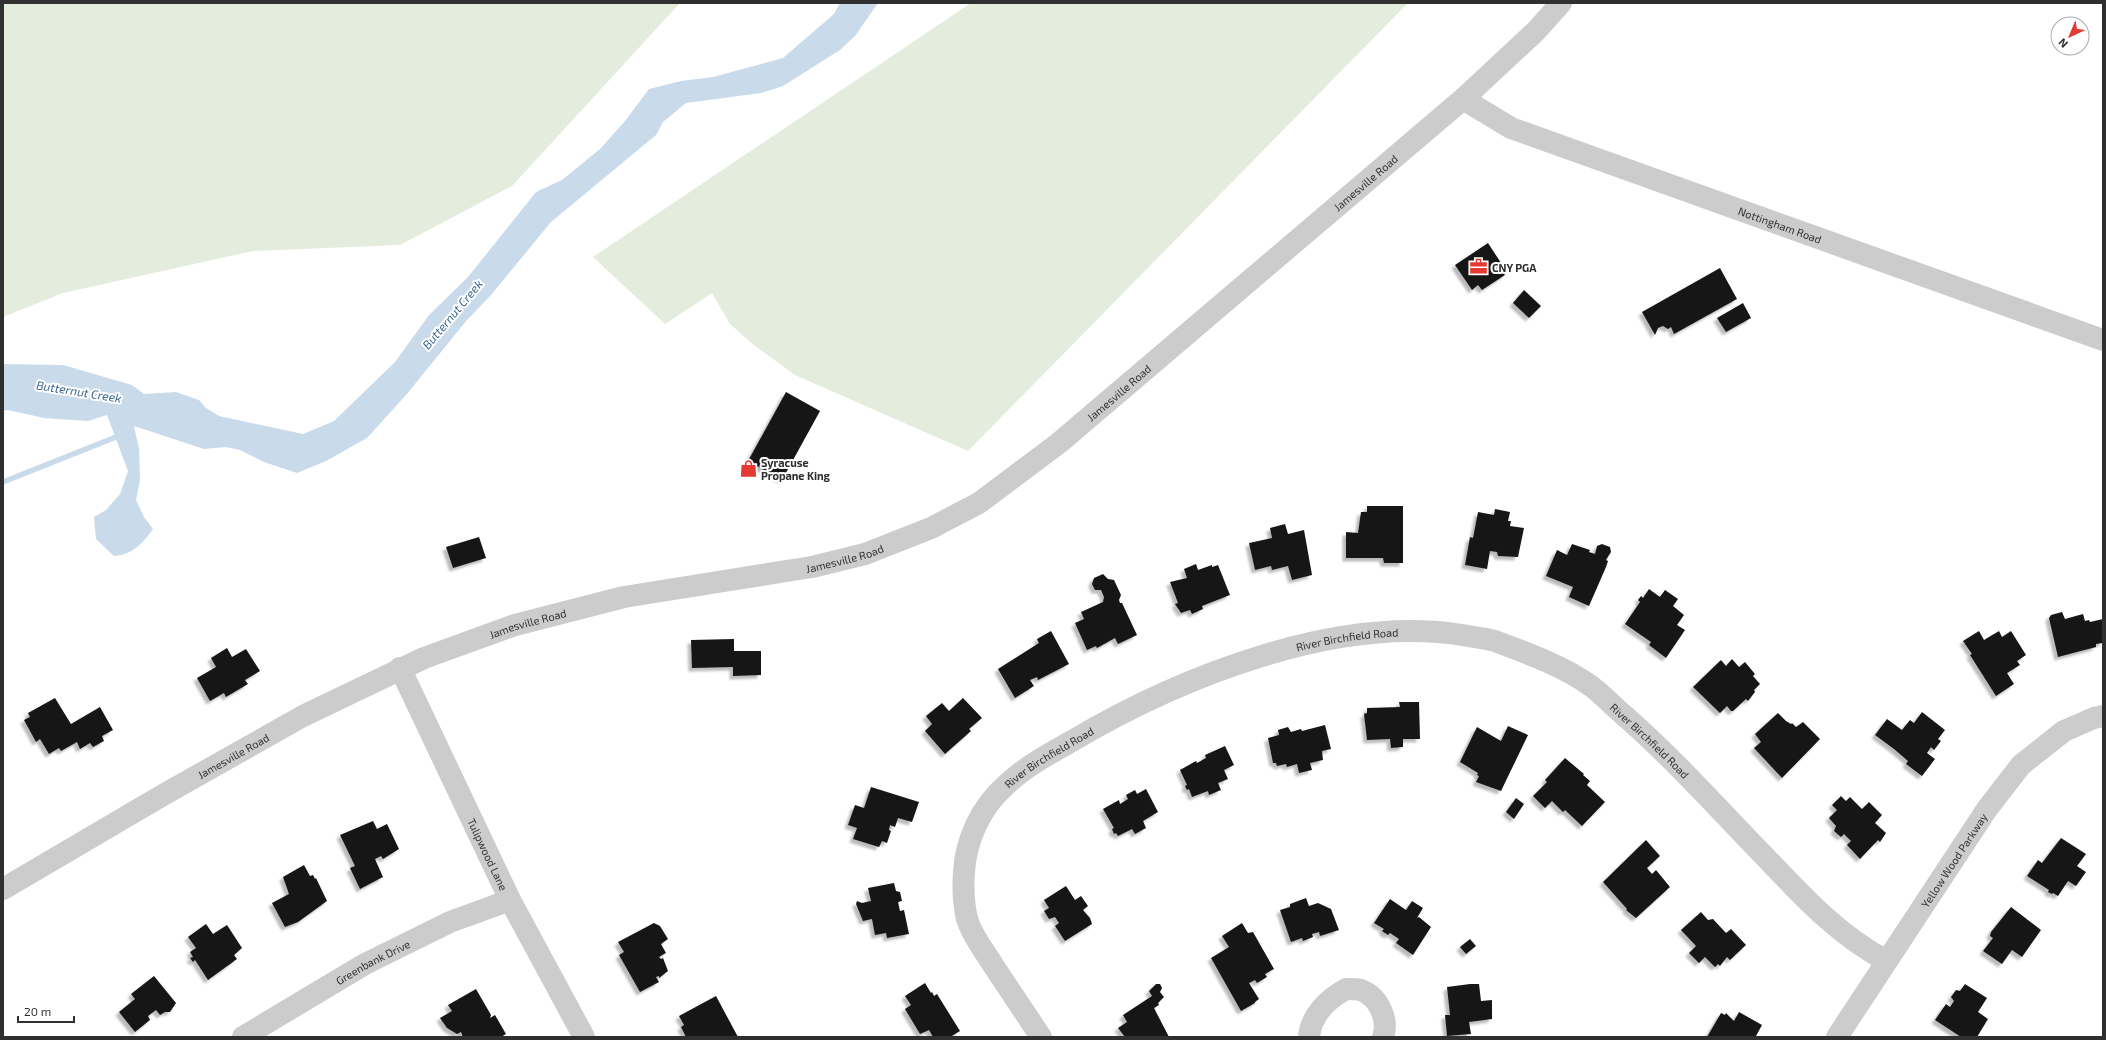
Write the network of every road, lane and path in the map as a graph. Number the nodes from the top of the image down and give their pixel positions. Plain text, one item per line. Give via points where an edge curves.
1 (1561, 3) edge
2 (1463, 99) junction
3 (2103, 340) edge
4 (400, 668) junction
5 (2103, 716) edge
6 (3, 889) edge
7 (510, 900) junction
8 (1887, 961) junction
9 (243, 1037) edge
10 (584, 1037) edge
11 (1041, 1037) edge
12 (1309, 1037) edge
13 (1383, 1037) edge
14 (1836, 1037) edge

1 - 2 street, Jamesville Road via 1536,31
2 - 3 street, Nottingham Road via 1511,128
2 - 4 street, Jamesville Road via 1059,443 972,506 932,528 865,554 812,568 624,597 515,625
4 - 6 street, Jamesville Road via 303,716
4 - 7 street, Tulipwood Lane
5 - 8 street, Yellow Wood Parkway via 2064,731 2021,765 1987,809
7 - 9 street, Greenbank Drive via 450,922 365,964
7 - 10 street, Tulipwood Lane
8 - 11 street, River Birchfield Road via 1866,950 1837,928 1788,882 1649,737 1592,687 1562,669 1491,640 1438,631 1394,631 1350,635 1281,651 1192,681 1102,723 1030,765 1004,786 981,814 968,843 963,874 967,917 975,938
8 - 14 street, Yellow Wood Parkway
12 - 13 street via 1310,1029 1324,1003 1346,989 1361,990 1378,1004 1385,1021

